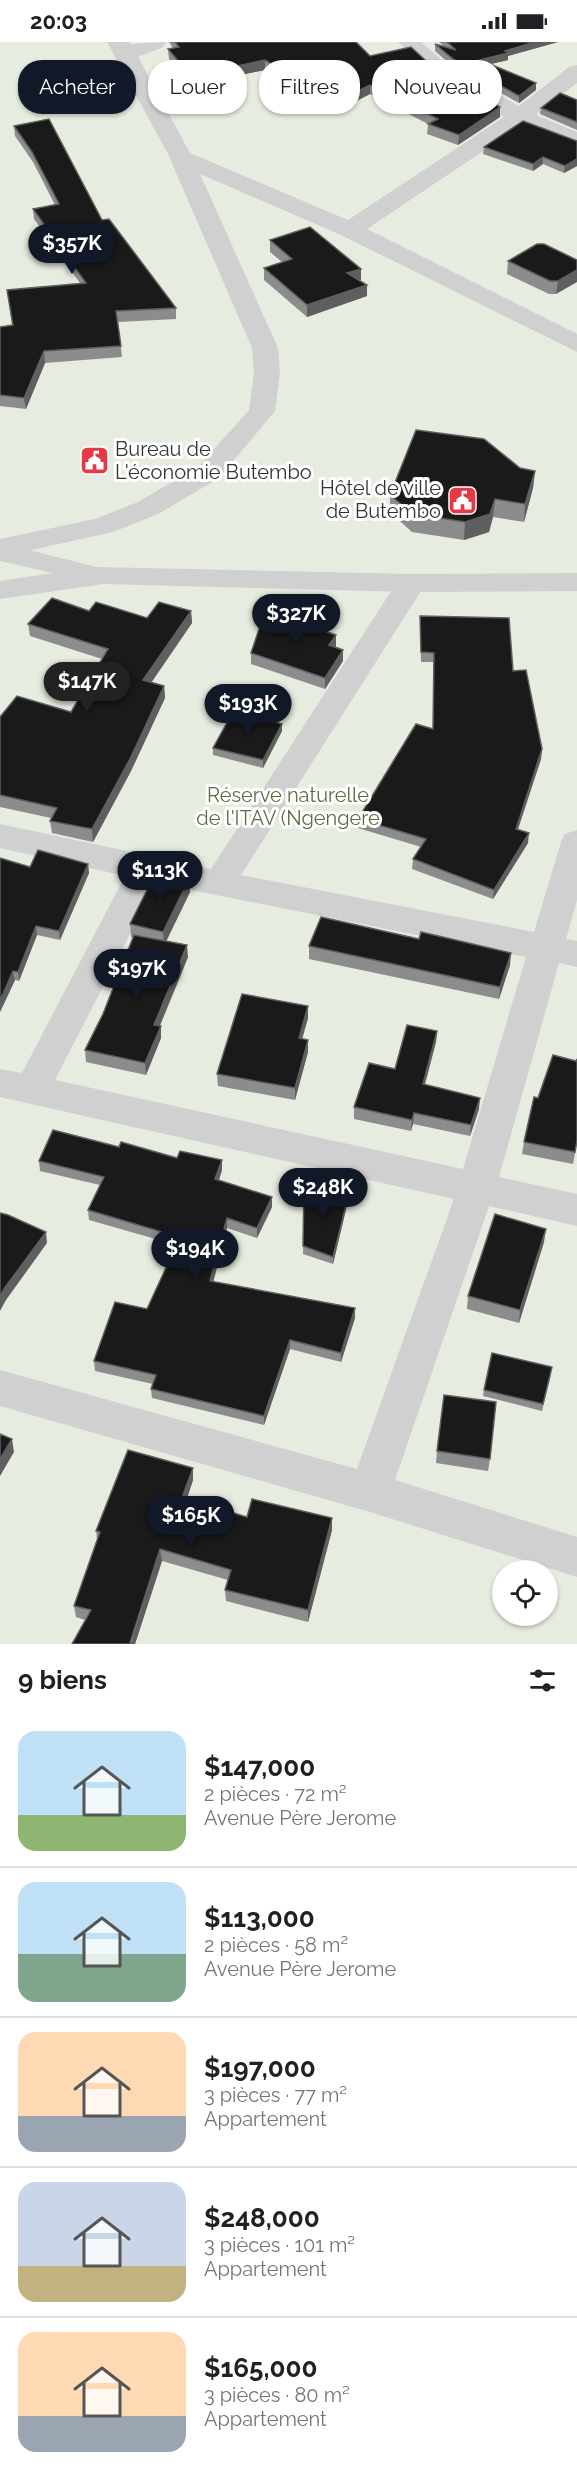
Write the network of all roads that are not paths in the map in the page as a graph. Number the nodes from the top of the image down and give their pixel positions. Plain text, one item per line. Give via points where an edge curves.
1 (155, 42) edge
2 (409, 42) edge
3 (121, 48) edge
4 (577, 72) edge
5 (519, 117) junction
6 (577, 140) edge
7 (182, 158) junction
8 (350, 230) junction
9 (577, 344) edge
10 (0, 551) edge
11 (104, 575) junction
12 (0, 582) edge
13 (577, 582) edge
14 (411, 583) junction
15 (0, 590) edge
16 (0, 836) edge
17 (577, 842) edge
18 (146, 869) junction
19 (220, 882) junction
20 (561, 951) edge
21 (16, 1086) edge
22 (477, 1187) junction
23 (577, 1210) edge
24 (0, 1388) edge
25 (370, 1492) junction
26 (577, 1557) edge

1 - 3 street
2 - 5 street via 435,65
3 - 7 street via 150,94
4 - 5 street
5 - 6 street
5 - 8 street
7 - 8 street
7 - 10 street via 265,348 267,373 262,411 209,472 148,508 103,526
8 - 9 street
10 - 11 street
10 - 12 street via 7,569
11 - 14 street
11 - 15 street
13 - 14 street
14 - 19 street
16 - 18 street
17 - 20 street
18 - 19 street
18 - 21 street
19 - 20 street
20 - 22 street
21 - 22 street
22 - 23 street
22 - 25 street
24 - 25 street
25 - 26 street

